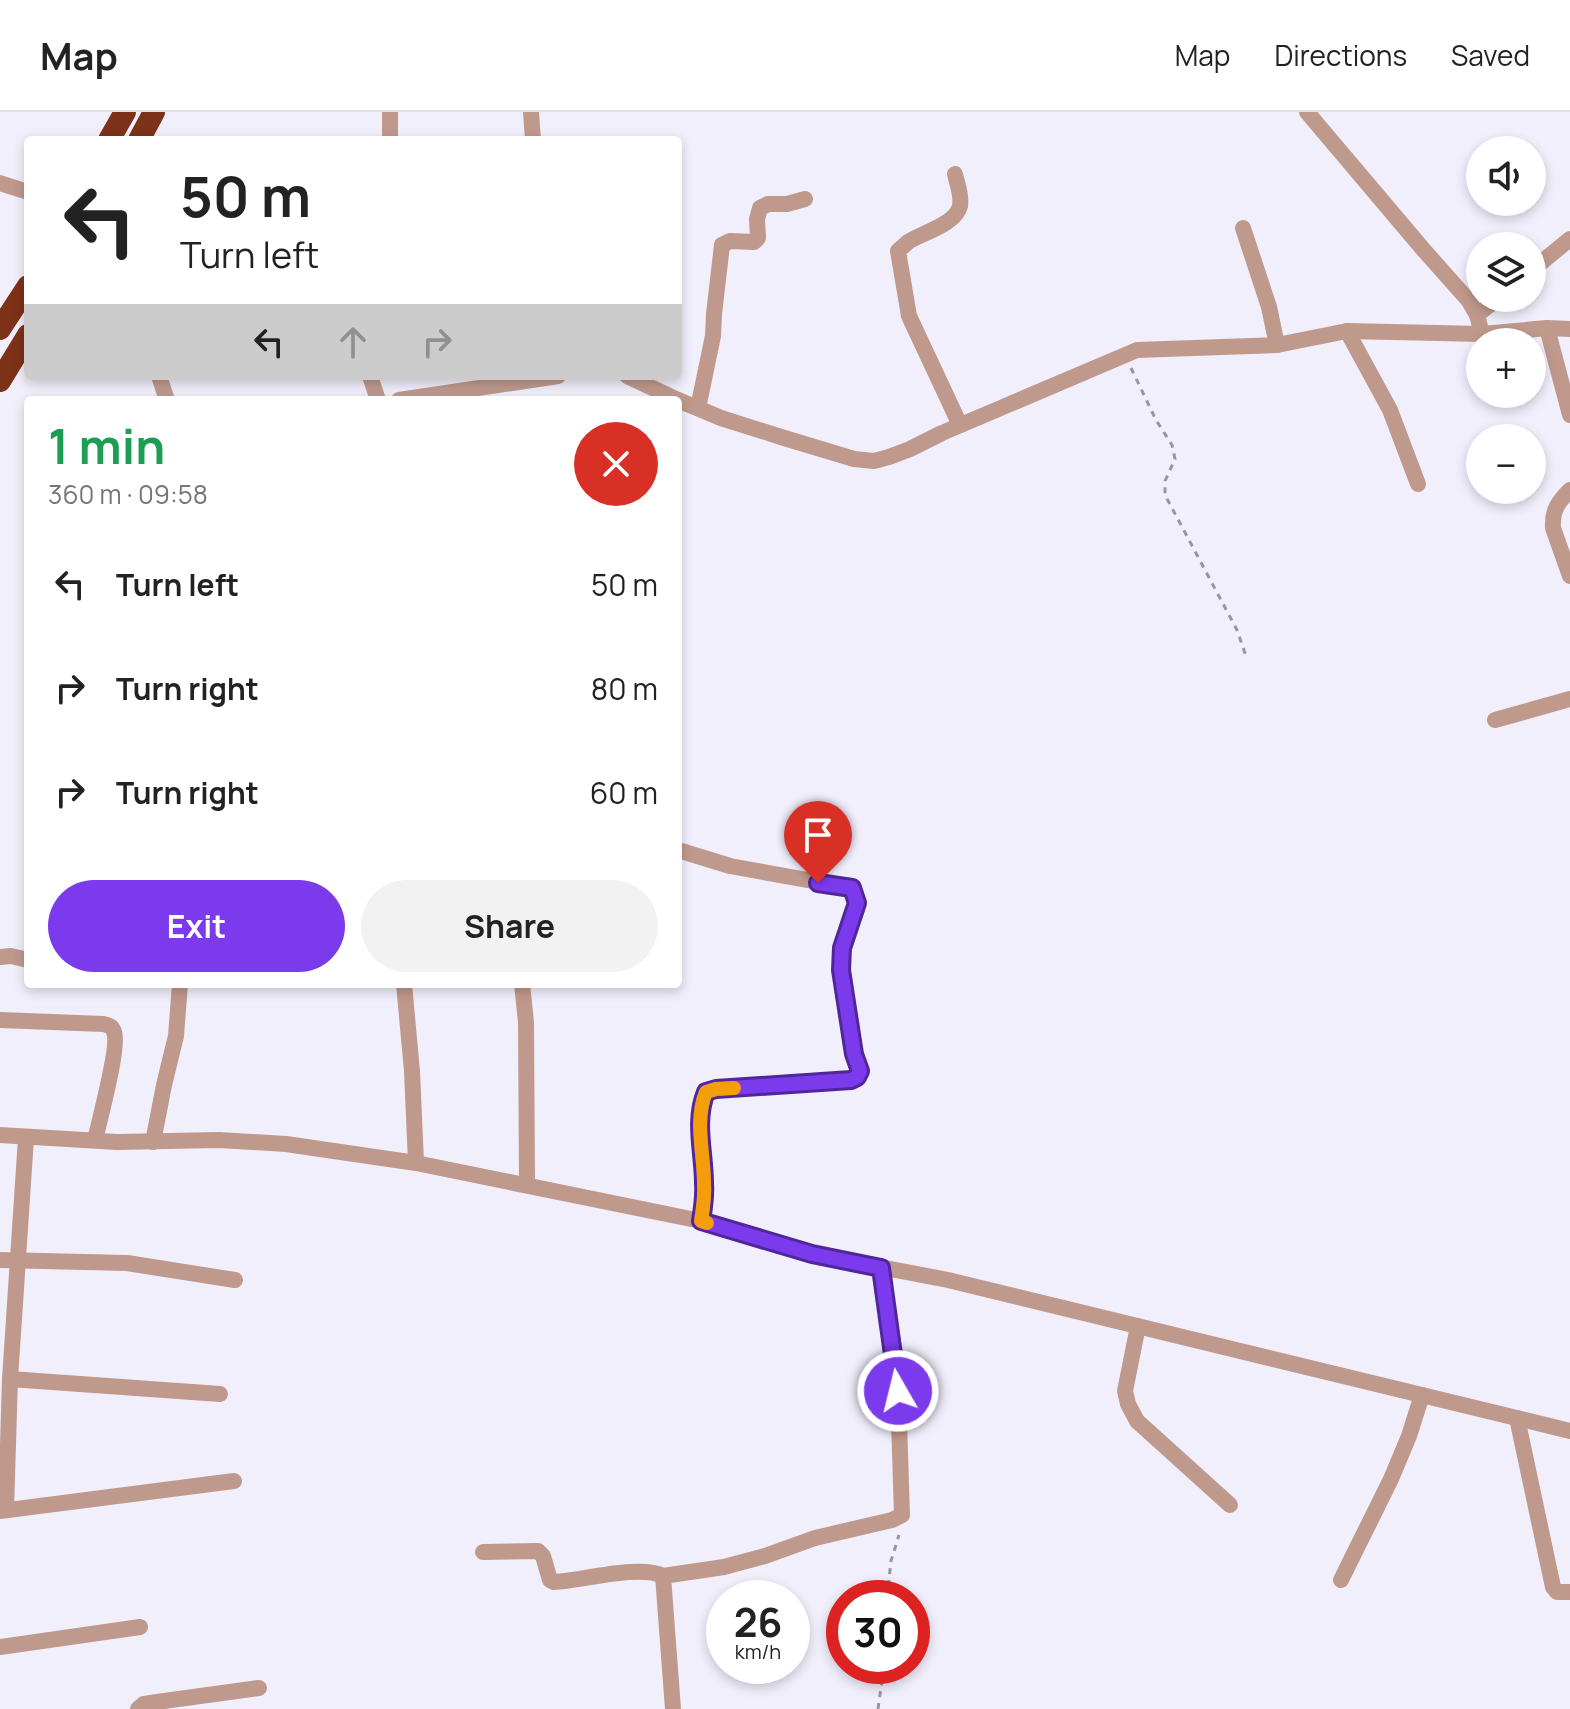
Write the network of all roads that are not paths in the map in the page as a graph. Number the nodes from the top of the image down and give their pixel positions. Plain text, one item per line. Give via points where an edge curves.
1 (125, 112) edge
2 (154, 112) edge
3 (390, 112) edge
4 (531, 112) edge
5 (1307, 112) edge
6 (111, 136) edge
7 (141, 136) edge
8 (390, 136) edge
9 (533, 136) edge
10 (955, 174) dead end
11 (0, 183) edge
12 (24, 191) edge
13 (805, 199) dead end
14 (1243, 228) dead end
15 (1570, 239) edge
16 (1546, 259) edge
17 (24, 292) edge
18 (1481, 312) edge
19 (1477, 315) junction
20 (1480, 328) edge
21 (1547, 328) joint
22 (0, 329) edge
23 (1570, 329) edge
24 (1347, 331) junction
25 (1466, 334) edge
26 (24, 342) edge
27 (1277, 345) junction
28 (636, 380) edge
29 (0, 381) edge
30 (507, 381) edge
31 (422, 396) edge
32 (670, 396) edge
33 (682, 402) edge
34 (698, 408) junction
35 (1570, 415) edge
36 (960, 425) junction
37 (1418, 484) dead end
38 (1570, 490) edge
39 (1570, 576) edge
40 (1570, 699) edge
41 (1495, 720) dead end
42 (682, 851) edge
43 (0, 957) edge
44 (24, 959) edge
45 (180, 988) edge
46 (404, 988) edge
47 (522, 988) edge
48 (0, 1020) edge
49 (0, 1135) edge
50 (26, 1138) junction
51 (95, 1140) junction
52 (153, 1142) junction
53 (416, 1163) junction
54 (527, 1185) junction
55 (701, 1221) junction
56 (0, 1260) edge
57 (17, 1261) junction
58 (881, 1268) junction
59 (235, 1280) dead end
60 (1138, 1326) junction
61 (10, 1379) junction
62 (220, 1394) dead end
63 (1422, 1395) junction
64 (1517, 1418) junction
65 (1570, 1431) edge
66 (234, 1481) dead end
67 (1230, 1505) dead end
68 (3, 1511) edge
69 (483, 1552) dead end
70 (663, 1576) junction
71 (1341, 1580) dead end
72 (1570, 1592) edge
73 (140, 1627) dead end
74 (0, 1647) edge
75 (259, 1688) dead end
76 (138, 1709) edge
77 (673, 1709) edge

1 - 6 highway
2 - 7 highway
3 - 8 street
4 - 9 street
5 - 19 street
10 - 36 street via 960,209 898,251 909,316
11 - 12 street
13 - 34 street via 760,208 754,242 722,245 713,336
14 - 27 street
15 - 16 street
17 - 22 highway
18 - 19 street
19 - 20 street
21 - 23 street
21 - 35 street
24 - 25 street
24 - 27 street
24 - 37 street via 1390,410
26 - 29 highway
27 - 36 street via 1137,350
28 - 32 street
30 - 31 street
33 - 34 street
34 - 36 street via 874,461
38 - 39 street via 1558,501 1553,528
40 - 41 street
42 - 55 street via 730,866 852,888 857,903 842,948 841,970 860,1071 851,1080 706,1092 700,1126 705,1185
43 - 44 street
45 - 52 street via 176,1036
46 - 53 street
47 - 54 street
48 - 51 street via 111,1027 116,1042
49 - 50 street
50 - 51 street
50 - 57 street
51 - 52 street
52 - 53 street via 286,1144
53 - 54 street
54 - 55 street
55 - 58 street
56 - 57 street
57 - 59 street via 127,1263
57 - 61 street
58 - 60 street
58 - 70 street via 898,1391 902,1515 724,1567
60 - 63 street
60 - 67 street via 1125,1391 1128,1404 1137,1421
61 - 62 street
61 - 68 street
63 - 64 street
63 - 71 street via 1391,1479
64 - 65 street
64 - 72 street via 1553,1587
66 - 68 street
69 - 70 street via 538,1551 551,1582 623,1573
70 - 77 street
73 - 74 street
75 - 76 street

